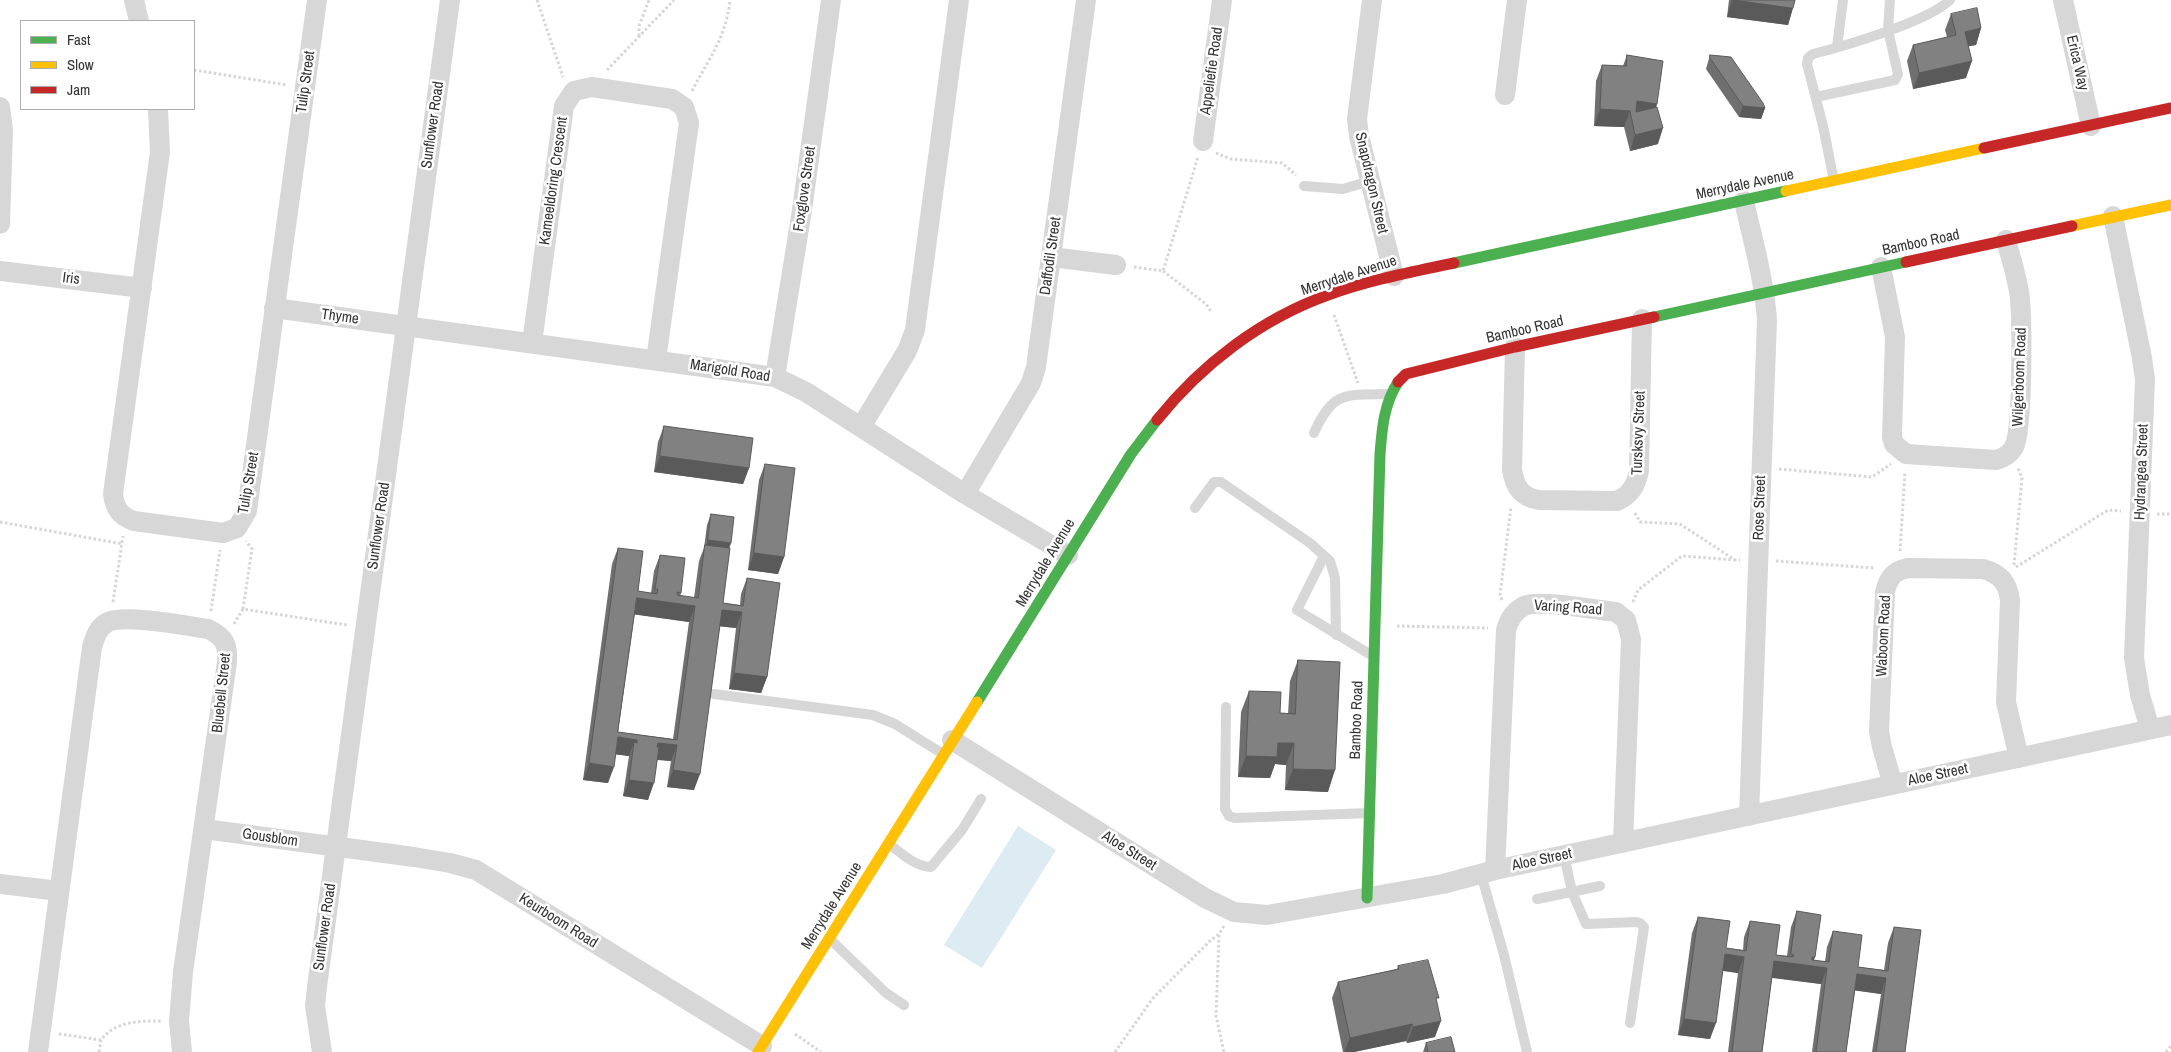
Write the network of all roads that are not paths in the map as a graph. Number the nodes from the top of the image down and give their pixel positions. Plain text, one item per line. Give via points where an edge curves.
1 (134, 0) edge
2 (317, 0) edge
3 (450, 0) edge
4 (831, 0) edge
5 (959, 0) edge
6 (1086, 0) edge
7 (1222, 0) edge
8 (1372, 0) edge
9 (1517, 0) edge
10 (1843, 0) edge
11 (1890, 0) edge
12 (1950, 0) edge
13 (2064, 0) edge
14 (139, 20) edge
15 (1888, 30) junction
16 (1837, 47) junction
17 (1505, 95) dead end
18 (1816, 97) junction
19 (0, 107) edge
20 (2171, 108) edge
21 (158, 110) edge
22 (2091, 126) junction
23 (1203, 142) road end
24 (1370, 181) junction
25 (1834, 182) junction
26 (1304, 186) road end
27 (1744, 201) junction
28 (2171, 205) edge
29 (2112, 216) junction
30 (0, 224) edge
31 (2006, 240) junction
32 (1051, 257) junction
33 (1116, 265) road end
34 (1881, 267) junction
35 (0, 271) edge
36 (1394, 276) junction
37 (142, 288) junction
38 (1765, 292) junction
39 (274, 308) junction
40 (1642, 319) junction
41 (405, 326) junction
42 (532, 343) junction
43 (1515, 347) junction
44 (656, 360) junction
45 (774, 377) junction
46 (1390, 394) junction
47 (861, 427) junction
48 (1314, 433) dead end
49 (965, 494) junction
50 (1195, 508) dead end
51 (1068, 555) junction
52 (1324, 556) junction
53 (1336, 635) junction
54 (1374, 657) junction
55 (714, 694) edge
56 (1226, 707) dead end
57 (2171, 725) edge
58 (2150, 729) junction
59 (948, 747) junction
60 (2019, 758) junction
61 (1893, 785) junction
62 (981, 799) dead end
63 (1370, 813) junction
64 (1749, 816) junction
65 (204, 828) junction
66 (1623, 843) junction
67 (888, 844) junction
68 (336, 847) junction
69 (1564, 856) junction
70 (1488, 872) junction
71 (0, 884) edge
72 (1600, 886) dead end
73 (59, 891) junction
74 (1572, 892) junction
75 (1367, 898) junction
76 (1537, 899) dead end
77 (829, 938) junction
78 (904, 1005) dead end
79 (1630, 1023) dead end
80 (760, 1049) edge
81 (38, 1052) edge
82 (182, 1052) edge
83 (322, 1052) edge
84 (1527, 1052) edge

1 - 14 street
2 - 39 street, Tulip Street
3 - 41 street, Sunflower Road
4 - 45 street, Foxglove Street via 802,210
5 - 47 street via 915,330 907,351
6 - 32 street, Daffodil Street
7 - 23 street, Appeliefie Road
8 - 24 street, Snapdragon Street via 1358,119
9 - 17 street
10 - 16 lane
11 - 15 lane
12 - 15 lane via 1934,11
13 - 22 street, Erica Way
15 - 16 lane
15 - 18 lane via 1898,74 1896,80
16 - 18 lane via 1808,58
18 - 25 lane
19 - 30 street via 3,130
20 - 22 street, Merrydale Avenue
21 - 37 street via 160,152
22 - 25 street, Merrydale Avenue
24 - 26 lane via 1343,189
24 - 36 street, Snapdragon Street
25 - 27 street, Merrydale Avenue
27 - 36 street, Merrydale Avenue
27 - 38 street, Rose Street
28 - 29 street, Bamboo Road
29 - 31 street, Bamboo Road
29 - 58 street, Hydrangea Street via 2145,379 2134,658 2138,688
31 - 34 street, Bamboo Road
31 - 34 street, Wilgerboom Road via 2020,297 2018,436 2010,452 1996,460 1906,454 1894,444 1895,336
32 - 33 street
32 - 49 street, Daffodil Street via 1031,383
34 - 38 street, Bamboo Road
35 - 37 street, Iris
36 - 51 street, Merrydale Avenue via 1304,305 1265,326 1215,360 1172,402 1131,454
37 - 39 street, Tulip Street via 113,494 119,513 134,521 230,530 247,511
38 - 40 street, Bamboo Road
38 - 64 street, Rose Street via 1767,320
39 - 41 street, Thyme
40 - 43 street, Bamboo Road
40 - 43 street, Tursksvy Street via 1639,471 1634,489 1617,501 1539,500 1529,498 1514,484
41 - 42 street, Marigold Road
41 - 68 street, Sunflower Road
42 - 44 street, Marigold Road
42 - 44 street, Kameeldoring Crescent via 564,106 583,89 662,97 684,107 688,123
43 - 46 street, Bamboo Road via 1406,374
44 - 45 street, Marigold Road
45 - 47 street, Marigold Road via 806,392
46 - 48 lane via 1355,395 1330,405
46 - 54 street, Bamboo Road via 1380,454
47 - 49 street, Marigold Road
49 - 51 street, Marigold Road
50 - 52 lane via 1214,482 1221,482
51 - 59 street, Merrydale Avenue
52 - 53 lane via 1330,561 1335,578
52 - 53 lane via 1297,610
53 - 54 lane
54 - 63 street, Bamboo Road
55 - 59 lane via 873,714
56 - 63 lane via 1225,809 1228,816
57 - 58 street, Aloe Street
58 - 60 street, Aloe Street
59 - 67 street, Merrydale Avenue
59 - 75 street, Aloe Street via 1234,912 1267,916
60 - 61 street, Aloe Street
60 - 61 street, Waboom Road via 2006,702 2010,601 2003,579 1983,569 1899,570 1892,574 1885,592 1880,731
61 - 64 street, Aloe Street
62 - 67 lane via 962,830 931,867 913,861
63 - 75 street, Bamboo Road
64 - 66 street, Aloe Street
65 - 68 street, Gousblom
65 - 73 street, Bluebell Street via 228,647 216,634 128,620 110,621 98,630 92,647
65 - 82 street, Bluebell Street via 183,972 179,1021
66 - 69 street, Aloe Street
66 - 70 street, Varing Road via 1630,639 1626,620 1616,612 1539,603 1526,605 1517,611 1508,625
67 - 77 street, Merrydale Avenue
68 - 80 street, Keurboom Road via 441,861 476,870
68 - 83 street, Sunflower Road via 315,1006
69 - 70 street, Aloe Street
69 - 74 lane
70 - 75 street, Aloe Street
70 - 84 lane
71 - 73 street
72 - 74 lane
73 - 81 street
74 - 76 lane
74 - 79 lane via 1586,924 1636,922 1644,927
77 - 78 lane via 886,993
77 - 80 street, Merrydale Avenue

